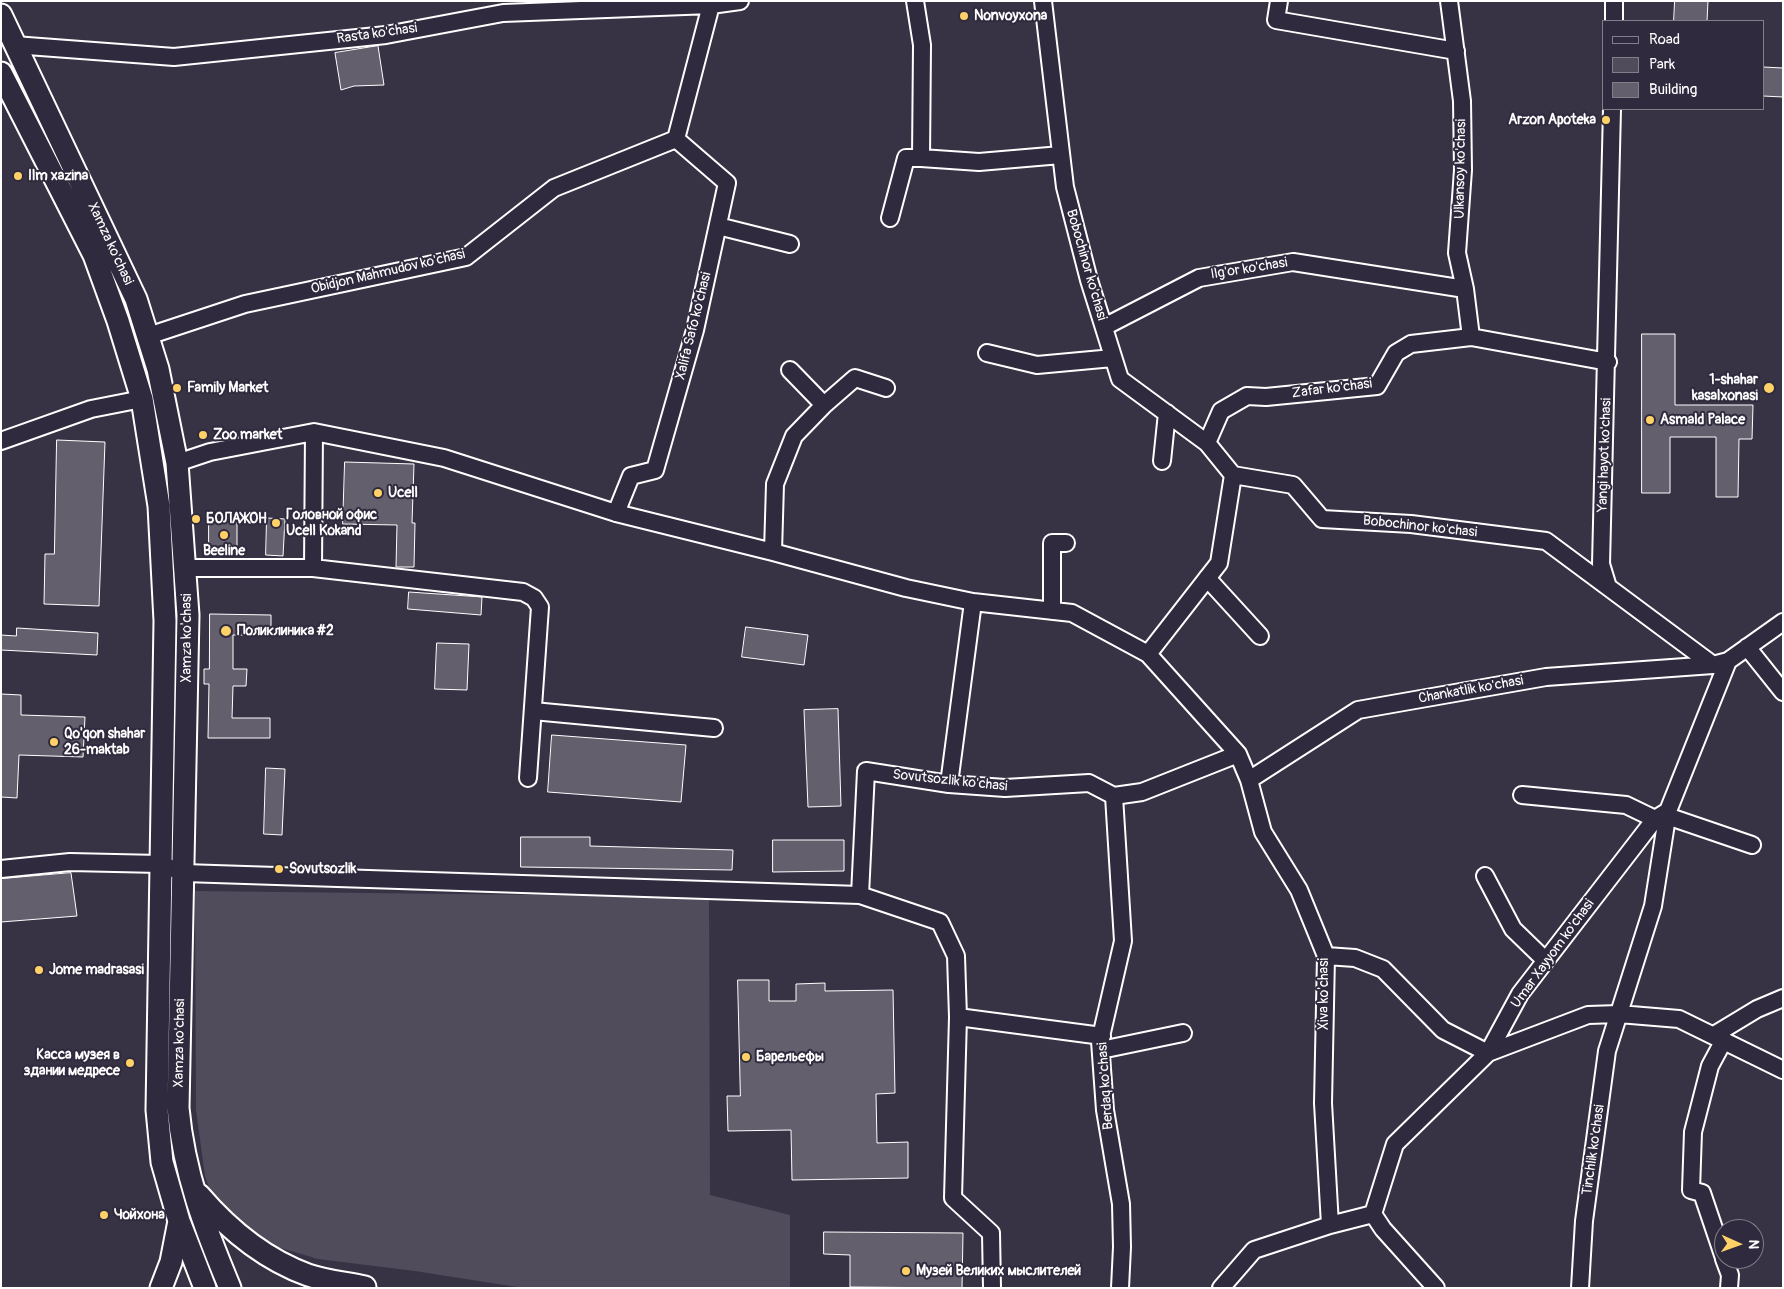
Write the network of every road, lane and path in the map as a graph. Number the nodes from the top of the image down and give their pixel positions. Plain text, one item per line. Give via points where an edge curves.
1 (740, 1) edge
2 (915, 1) edge
3 (1043, 1) edge
4 (1279, 1) edge
5 (1449, 1) edge
6 (1614, 1) edge
7 (651, 4) edge
8 (711, 5) junction
9 (1, 15) edge
10 (1614, 20) edge
11 (14, 45) junction
12 (1456, 51) junction
13 (1, 74) edge
14 (1612, 110) edge
15 (676, 139) junction
16 (1061, 155) junction
17 (922, 158) junction
18 (890, 218) dead end
19 (718, 226) junction
20 (790, 244) dead end
21 (1465, 289) junction
22 (1104, 327) junction
23 (148, 336) junction
24 (1471, 337) junction
25 (987, 353) dead end
26 (1113, 358) junction
27 (1608, 362) junction
28 (790, 370) dead end
29 (886, 388) dead end
30 (142, 399) junction
31 (824, 405) junction
32 (1166, 413) junction
33 (314, 432) junction
34 (1, 441) edge
35 (1207, 442) junction
36 (1162, 461) dead end
37 (177, 463) junction
38 (1233, 475) junction
39 (616, 513) junction
40 (1066, 543) dead end
41 (773, 552) junction
42 (185, 568) junction
43 (313, 568) junction
44 (1207, 578) junction
45 (1608, 587) junction
46 (973, 602) junction
47 (1052, 611) junction
48 (1783, 622) edge
49 (1260, 636) dead end
50 (1747, 647) junction
51 (1148, 654) junction
52 (1720, 663) junction
53 (1783, 692) edge
54 (533, 711) junction
55 (714, 728) dead end
56 (1238, 754) junction
57 (528, 778) dead end
58 (1250, 780) junction
59 (949, 784) junction
60 (1522, 795) dead end
61 (1114, 796) junction
62 (1663, 816) junction
63 (1752, 845) dead end
64 (160, 864) junction
65 (1, 869) edge
66 (184, 873) junction
67 (1485, 876) dead end
68 (860, 895) junction
69 (1326, 956) junction
70 (1545, 960) junction
71 (1783, 998) edge
72 (1619, 1014) junction
73 (958, 1017) junction
74 (1183, 1032) dead end
75 (1719, 1038) junction
76 (1101, 1043) junction
77 (1488, 1053) junction
78 (1783, 1070) edge
79 (191, 1186) junction
80 (1373, 1214) junction
81 (179, 1221) junction
82 (1330, 1225) junction
83 (1714, 1229) edge
84 (1728, 1269) edge
85 (367, 1287) edge
86 (161, 1288) edge
87 (206, 1288) edge
88 (230, 1288) edge
89 (992, 1288) edge
90 (1120, 1288) edge
91 (1221, 1288) edge
92 (1436, 1288) edge
93 (1580, 1288) edge
94 (1729, 1288) edge

1 - 8 street, Rasta ko'chasi
2 - 17 street via 922,45
3 - 16 street, Bobochinor ko'chasi
4 - 12 street via 1276,20
5 - 12 street, Ulkansoy ko'chasi
6 - 10 street
7 - 8 street, Rasta ko'chasi
7 - 11 street, Rasta ko'chasi via 503,13 386,34 174,57
8 - 15 street
9 - 11 main road, Xamza ko'chasi
11 - 23 main road, Xamza ko'chasi via 96,212 136,299
12 - 21 street, Ulkansoy ko'chasi via 1462,101 1463,170 1457,254
13 - 30 main road, Xamza ko'chasi via 94,255
14 - 27 street, Yangi hayot ko'chasi
15 - 19 street, Xalifa Safo ko'chasi via 727,183
15 - 23 street, Obidjon Mahmudov ko'chasi via 554,188 466,257 245,304
16 - 17 street via 979,162
16 - 22 street, Bobochinor ko'chasi via 1065,187
17 - 18 street via 906,158
19 - 20 street
19 - 39 street, Xalifa Safo ko'chasi via 695,330 655,470 631,476
21 - 22 street, Ilg'or ko'chasi via 1294,262 1199,278
21 - 24 street, Ulkansoy ko'chasi
22 - 26 street, Bobochinor ko'chasi
23 - 37 main road, Xamza ko'chasi via 158,368
24 - 27 street, Zafar ko'chasi
24 - 35 street, Zafar ko'chasi via 1411,344 1396,352 1377,386 1247,396 1221,411
25 - 26 street via 1037,365
26 - 32 street, Bobochinor ko'chasi via 1120,379
27 - 45 street, Yangi hayot ko'chasi via 1601,564
28 - 31 street
29 - 31 street via 855,378
30 - 34 street via 91,409
30 - 64 main road, Xamza ko'chasi via 158,506 165,621
31 - 41 street via 794,436 775,484
32 - 35 street, Bobochinor ko'chasi
32 - 36 street
33 - 37 street via 210,452
33 - 39 street, Xiva ko'chasi via 444,458
33 - 43 street
35 - 38 street, Bobochinor ko'chasi
37 - 42 main road, Xamza ko'chasi
38 - 44 street via 1219,563
38 - 45 street, Bobochinor ko'chasi via 1293,485 1322,519 1411,524 1546,541
39 - 41 street, Xiva ko'chasi
40 - 47 street via 1052,543
41 - 46 street, Xiva ko'chasi via 906,588
42 - 43 street
42 - 66 main road, Xamza ko'chasi via 188,615
43 - 54 street via 523,592 534,598 540,607
44 - 49 street
44 - 51 street
45 - 52 street
46 - 47 street, Xiva ko'chasi
46 - 59 street
47 - 51 street, Xiva ko'chasi via 1072,613
48 - 50 street
50 - 52 street
50 - 53 street
51 - 56 street, Xiva ko'chasi
52 - 58 street, Chankatlik ko'chasi via 1546,677 1358,710
52 - 62 street, Umar Xayyom ko'chasi
54 - 55 street
54 - 57 street
56 - 58 street, Xiva ko'chasi
56 - 61 street via 1142,792
58 - 69 street, Xiva ko'chasi via 1263,832 1299,890
59 - 61 street, Sovutsozlik ko'chasi via 1005,788 1088,783
59 - 68 street, Sovutsozlik ko'chasi via 866,770
60 - 62 street via 1626,805
61 - 76 street, Berdaq ko'chasi via 1123,941
62 - 63 street
62 - 70 street, Umar Xayyom ko'chasi
62 - 72 street, Tinchlik ko'chasi via 1653,906
64 - 65 street via 70,862
64 - 66 street
64 - 81 main road, Xamza ko'chasi via 156,1110 162,1162
66 - 68 street
66 - 79 main road, Xamza ko'chasi via 178,1108
67 - 70 street via 1513,929
68 - 73 street via 940,922 956,956
69 - 77 street via 1354,958 1383,969 1443,1030
69 - 82 street, Xiva ko'chasi via 1323,1103
70 - 77 street, Umar Xayyom ko'chasi via 1520,994
71 - 75 street via 1757,1009
72 - 75 street via 1679,1019
72 - 77 street via 1588,1015
72 - 93 street, Tinchlik ko'chasi via 1607,1051 1584,1221
73 - 76 street
73 - 89 street via 953,1198 991,1233
74 - 76 street
75 - 78 street
75 - 83 street via 1693,1132 1691,1190 1702,1193
76 - 90 street, Berdaq ko'chasi via 1105,1110 1121,1204
77 - 80 street, Umar Xayyom ko'chasi via 1395,1144
79 - 85 main road via 243,1239 275,1260 309,1276
79 - 88 main road, Xamza ko'chasi
80 - 82 street
80 - 92 street via 1383,1230
81 - 86 main road via 171,1262
81 - 87 main road, Xamza ko'chasi
82 - 91 street via 1254,1250
84 - 94 street

